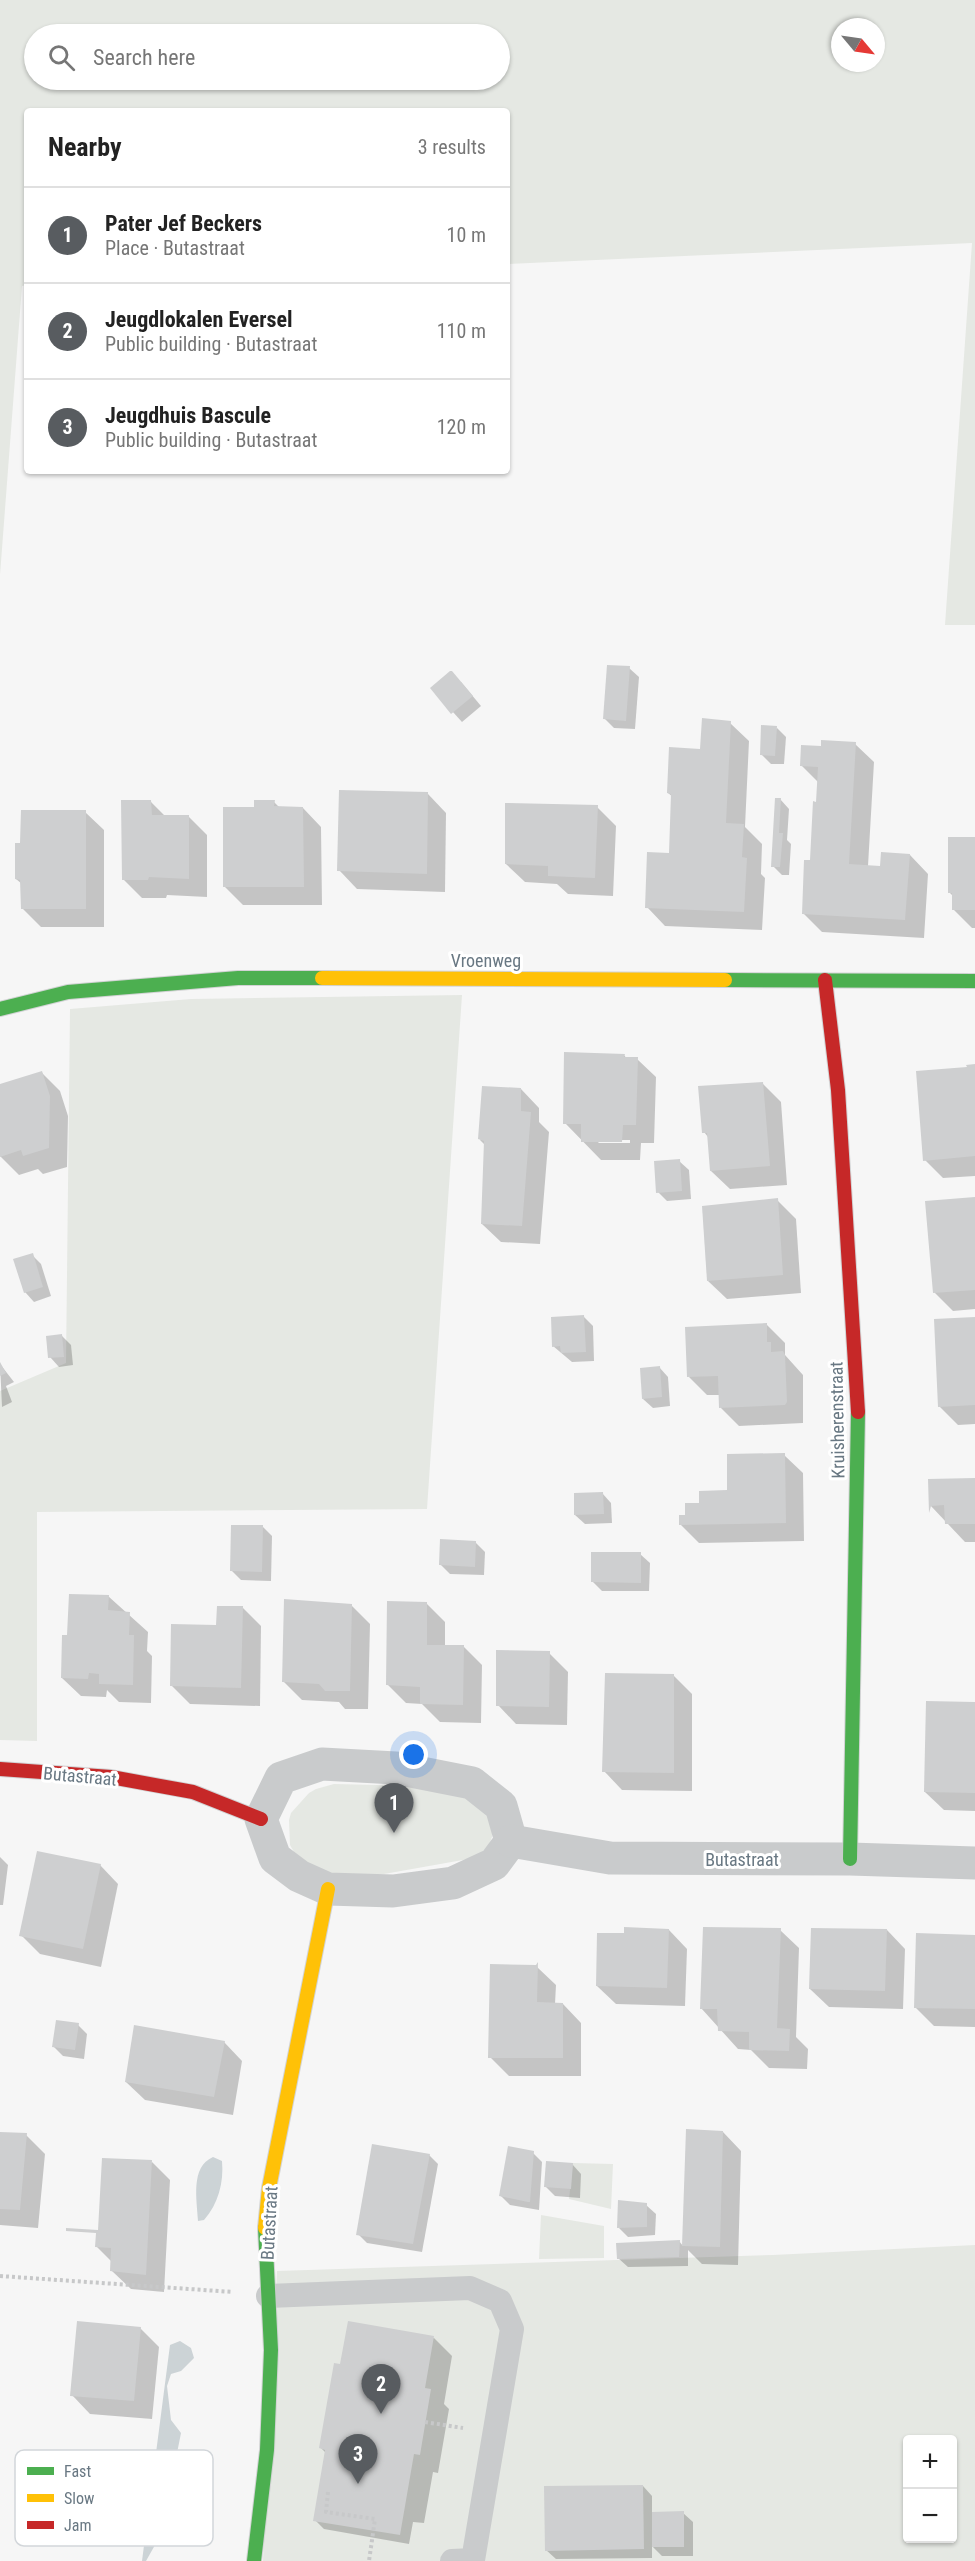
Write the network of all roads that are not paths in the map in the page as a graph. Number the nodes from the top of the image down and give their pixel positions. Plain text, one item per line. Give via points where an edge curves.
1 (825, 980) junction
2 (975, 981) edge
3 (0, 1009) edge
4 (0, 1769) edge
5 (261, 1819) junction
6 (511, 1840) junction
7 (850, 1859) junction
8 (975, 1863) edge
9 (328, 1889) junction
10 (268, 2296) junction
11 (254, 2561) edge
12 (452, 2561) edge

1 - 2 street, Vroenweg
1 - 3 street, Vroenweg via 238,978 68,992
1 - 7 street, Kruisherenstraat via 838,1090 858,1407
4 - 5 street, Butastraat via 111,1777 192,1792
5 - 6 street via 280,1778 322,1764 396,1768 472,1783 501,1806
5 - 9 street via 275,1858 299,1876
6 - 7 street, Butastraat via 610,1858
6 - 9 street via 494,1864 453,1883 393,1891
7 - 8 street, Butastraat
9 - 10 street, Butastraat via 269,2188 265,2233
10 - 11 street, Butastraat via 272,2350 267,2450
10 - 12 lane via 470,2288 501,2301 512,2329 473,2560

